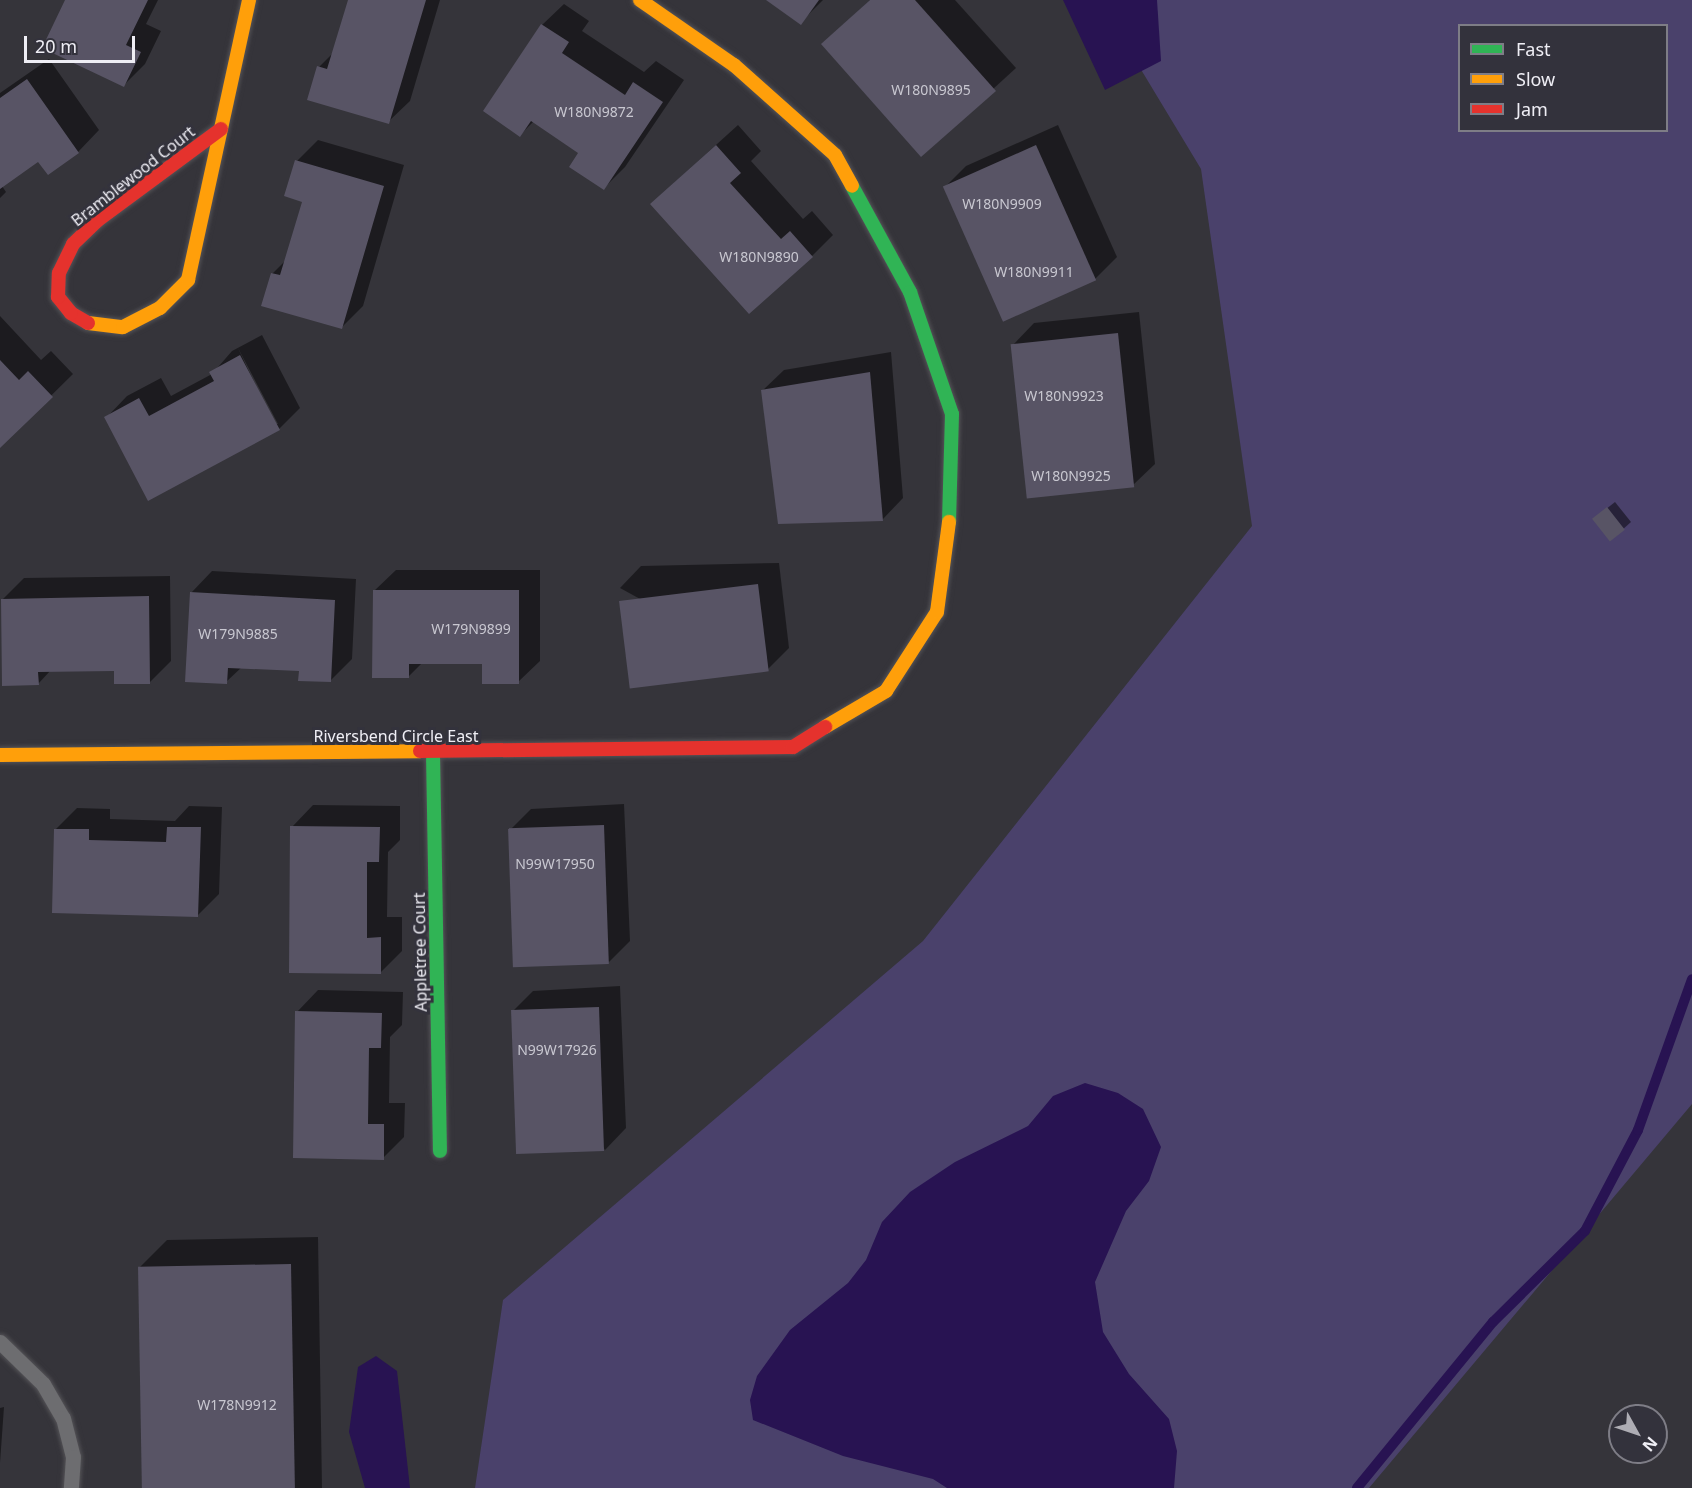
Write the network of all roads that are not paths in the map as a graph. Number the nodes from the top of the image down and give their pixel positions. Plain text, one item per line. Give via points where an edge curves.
1 (249, 0) edge
2 (640, 0) edge
3 (221, 129) junction
4 (433, 753) junction
5 (0, 755) edge
6 (440, 1151) dead end
7 (0, 1342) edge
8 (71, 1488) edge

1 - 3 street, Bramblewood Court
2 - 4 street, Riversbend Circle East via 734,65 835,155 909,292 952,414 950,513 937,612 886,691 792,747
3 - 3 street, Bramblewood Court via 98,220 73,244 59,273 58,297 70,313 94,327 123,327 160,308 188,280
4 - 5 street, Riversbend Circle East
4 - 6 street, Appletree Court
7 - 8 lane via 43,1384 63,1418 73,1456

